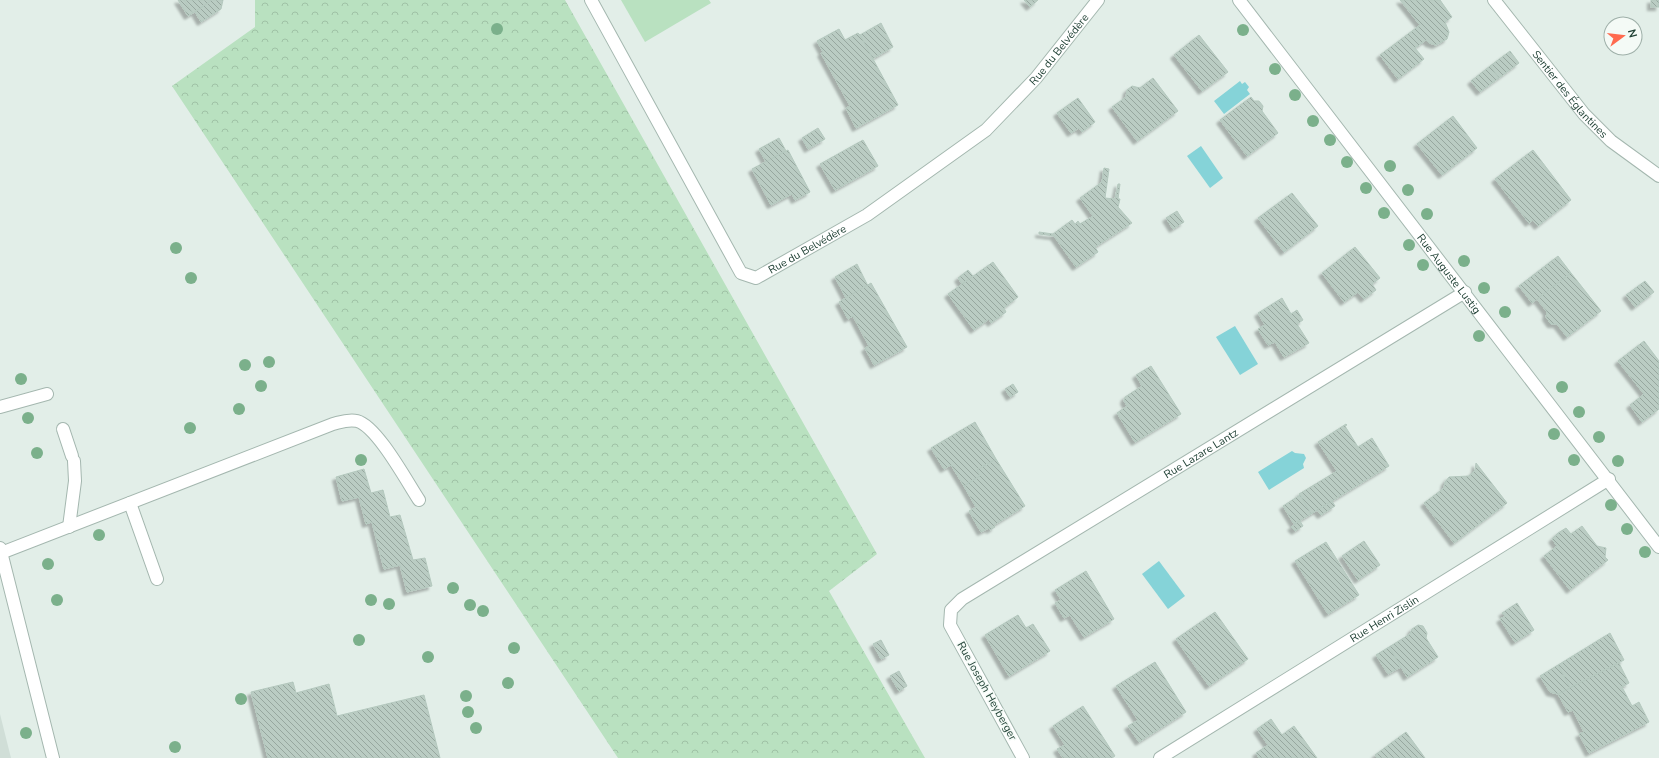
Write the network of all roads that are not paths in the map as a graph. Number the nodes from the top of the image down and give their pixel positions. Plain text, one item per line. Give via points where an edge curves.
1 (591, 0) edge
2 (1098, 0) edge
3 (1239, 0) edge
4 (1494, 0) edge
5 (1659, 176) edge
6 (1465, 292) junction
7 (48, 394) dead end
8 (0, 407) edge
9 (63, 429) dead end
10 (1609, 479) junction
11 (419, 500) dead end
12 (130, 503) junction
13 (69, 527) junction
14 (1659, 547) edge
15 (1, 550) edge
16 (157, 579) dead end
17 (950, 625) joint
18 (53, 758) edge
19 (1024, 758) edge
20 (1160, 758) edge

1 - 2 street, Rue du Belvédère via 741,273 756,278 867,215 986,130 1036,78
3 - 6 street, Rue Auguste Lustig
4 - 5 street, Sentier des Églantines via 1584,114 1611,141
6 - 10 street, Rue Auguste Lustig
6 - 17 street, Rue Lazare Lantz via 962,599 951,610
7 - 8 street
9 - 13 street via 73,459 75,481
10 - 14 street, Rue Auguste Lustig
10 - 20 street, Rue Henri Zislin
11 - 12 street via 371,430 358,421 347,420
12 - 13 street
12 - 16 street
13 - 15 street
15 - 18 street
17 - 19 street, Rue Joseph Heyberger

